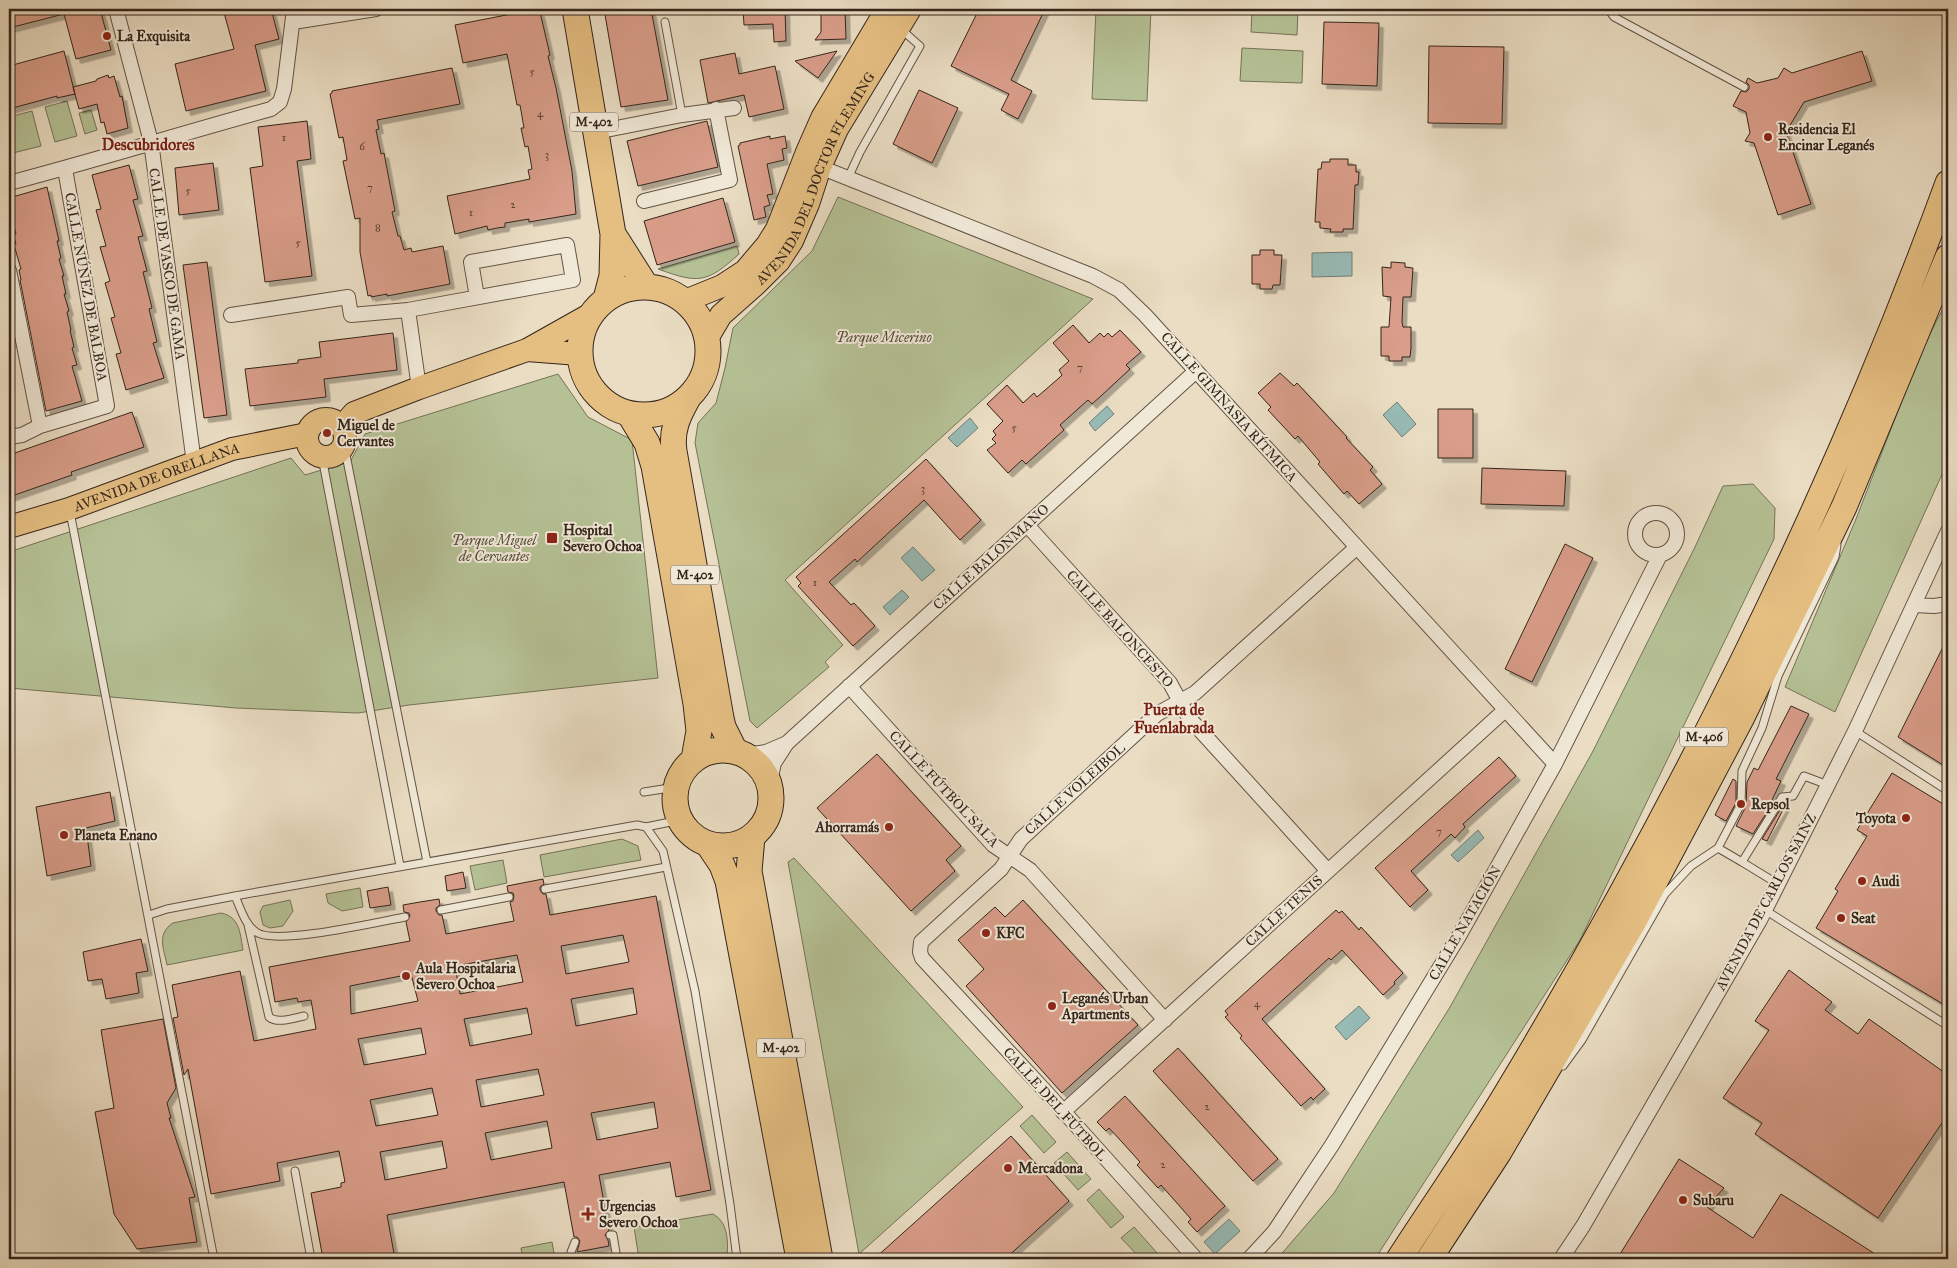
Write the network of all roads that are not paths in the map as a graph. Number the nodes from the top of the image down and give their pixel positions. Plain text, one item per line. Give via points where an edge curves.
1 (116, 9) edge
2 (376, 9) edge
3 (575, 9) edge
4 (1608, 9) edge
5 (293, 15) edge
6 (899, 15) edge
7 (666, 22) dead end
8 (1744, 87) dead end
9 (734, 108) dead end
10 (716, 109) junction
11 (682, 115) junction
12 (596, 132) junction
13 (151, 142) junction
14 (820, 167) junction
15 (65, 168) junction
16 (848, 178) junction
17 (9, 183) edge
18 (1948, 183) edge
19 (644, 201) dead end
20 (613, 234) junction
21 (1948, 257) edge
22 (9, 270) edge
23 (646, 286) junction
24 (477, 297) junction
25 (686, 301) junction
26 (598, 306) junction
27 (408, 310) junction
28 (231, 315) dead end
29 (708, 338) junction
30 (527, 350) junction
31 (579, 354) junction
32 (1196, 371) junction
33 (419, 388) junction
34 (688, 398) junction
35 (630, 414) junction
36 (40, 426) junction
37 (307, 434) junction
38 (343, 436) junction
39 (9, 437) edge
40 (322, 457) junction
41 (194, 463) junction
42 (1844, 507) junction
43 (70, 509) junction
44 (1026, 525) junction
45 (9, 528) edge
46 (1948, 531) edge
47 (1357, 547) junction
48 (1655, 554) dead end
49 (1948, 604) edge
50 (1914, 605) junction
51 (849, 686) junction
52 (1180, 700) junction
53 (1505, 710) junction
54 (1855, 731) junction
55 (787, 743) junction
56 (740, 753) junction
57 (694, 759) junction
58 (1555, 764) junction
59 (1828, 785) junction
60 (769, 786) junction
61 (676, 787) junction
62 (1948, 791) edge
63 (644, 792) dead end
64 (680, 820) junction
65 (646, 827) junction
66 (752, 837) junction
67 (708, 844) junction
68 (1718, 848) junction
69 (1009, 856) junction
70 (427, 862) junction
71 (1742, 862) junction
72 (400, 866) junction
73 (666, 867) junction
74 (1328, 871) junction
75 (1778, 884) junction
76 (545, 889) dead end
77 (235, 896) junction
78 (509, 897) dead end
79 (441, 910) dead end
80 (1765, 910) junction
81 (149, 915) junction
82 (405, 917) dead end
83 (247, 922) junction
84 (920, 946) joint
85 (304, 1016) dead end
86 (1164, 1020) junction
87 (1948, 1026) edge
88 (1558, 1072) dead end
89 (1546, 1088) dead end
90 (1063, 1112) junction
91 (1499, 1152) junction
92 (295, 1172) dead end
93 (1460, 1212) junction
94 (610, 1236) dead end
95 (575, 1242) dead end
96 (214, 1259) edge
97 (311, 1259) edge
98 (572, 1259) edge
99 (617, 1259) edge
100 (737, 1259) edge
101 (799, 1259) edge
102 (820, 1259) edge
103 (1196, 1259) edge
104 (1249, 1259) edge
105 (1399, 1259) edge
106 (1429, 1259) edge
107 (1436, 1259) edge
108 (1561, 1259) edge

1 - 13 street, CALLE DE VASCO DE GAMA
2 - 5 street
3 - 12 highway, M-402
4 - 8 lane via 1614,17
5 - 13 street via 280,102 271,109
6 - 14 main road, AVENIDA DEL DOCTOR FLEMING
6 - 16 lane via 920,46
6 - 25 main road, AVENIDA DEL DOCTOR FLEMING via 822,118 768,245 745,271 722,286
7 - 11 lane
9 - 10 street
10 - 11 street
10 - 19 street via 730,180
11 - 12 street
12 - 20 highway, M-402
13 - 15 street
13 - 41 street, CALLE DE VASCO DE GAMA
14 - 16 street, CALLE GIMNASIA RÍTMICA
14 - 29 main road, AVENIDA DEL DOCTOR FLEMING via 799,226 779,261 720,315
15 - 17 street
15 - 36 street, CALLE NÚÑEZ DE BALBOA via 107,406
16 - 32 street, CALLE GIMNASIA RÍTMICA via 1113,286
18 - 105 highway, M-406 via 1915,274 1822,496 1719,708 1610,916 1506,1093
20 - 23 highway
20 - 26 highway via 612,276
21 - 42 highway, M-406
22 - 36 street
23 - 25 highway via 667,290
23 - 26 highway via 625,289
24 - 24 street via 573,280 567,245 471,262
24 - 27 street
25 - 29 highway via 700,318
26 - 30 main road
26 - 31 highway via 582,333
27 - 28 street via 351,315 348,297
27 - 33 street
29 - 34 highway via 708,359 702,380
30 - 31 main road
30 - 33 main road
31 - 35 highway via 583,375 594,393 610,407
32 - 44 street, CALLE BALONMANO
32 - 47 street, CALLE GIMNASIA RÍTMICA
33 - 38 main road via 354,413
34 - 35 highway via 672,410 651,416
34 - 56 highway, M-402 via 674,429 674,457 723,727
35 - 57 highway, M-402 via 647,443 654,466 696,704 699,731
36 - 39 street
37 - 38 main road, AVENIDA DE ORELLANA via 314,423 326,419 338,422
37 - 40 main road via 308,446
37 - 41 main road, AVENIDA DE ORELLANA via 232,449
38 - 40 main road via 336,455
38 - 70 lane
40 - 72 lane
41 - 43 main road, AVENIDA DE ORELLANA
42 - 68 lane via 1835,557 1778,676 1762,728 1742,771 1741,804
42 - 91 highway, M-406 via 1741,719 1633,923
43 - 45 main road, AVENIDA DE ORELLANA
43 - 81 lane
44 - 51 street, CALLE BALONMANO
44 - 52 street, CALLE BALONCESTO via 1170,683
46 - 50 street, AVENIDA DE CARLOS SAINZ
47 - 52 street, CALLE VOLEIBOL via 1195,693
47 - 53 street, CALLE GIMNASIA RÍTMICA
48 - 58 street, CALLE NATACIÓN via 1652,570
49 - 50 street
50 - 54 street, AVENIDA DE CARLOS SAINZ
51 - 55 street, CALLE BALONMANO
51 - 69 street, CALLE FÚTBOL SALA via 993,844
52 - 69 street, CALLE VOLEIBOL via 1162,710 1021,839
52 - 74 street, CALLE BALONCESTO via 1189,718
53 - 58 street, CALLE GIMNASIA RÍTMICA
53 - 74 street, CALLE TENIS
54 - 59 street, AVENIDA DE CARLOS SAINZ
54 - 62 lane
55 - 56 street, CALLE BALONMANO via 760,753
55 - 60 street, CALLE BALONMANO via 774,763
56 - 57 highway via 721,749
56 - 60 highway, M-402 via 759,765
57 - 61 highway, M-402 via 680,776
58 - 104 street, CALLE NATACIÓN via 1459,936 1332,1145 1274,1232
59 - 71 lane via 1804,776 1793,796 1782,797
59 - 75 street, AVENIDA DE CARLOS SAINZ
60 - 66 highway, M-402 via 770,810
61 - 63 lane
61 - 64 highway via 676,809
64 - 65 lane
64 - 67 highway, M-402 via 696,838
65 - 70 lane via 637,825
65 - 73 lane via 662,851
66 - 67 highway via 738,844
66 - 102 highway, M-402 via 749,871
67 - 101 highway, M-402 via 728,881
68 - 71 lane
68 - 88 lane via 1691,866 1665,894 1582,1040
69 - 84 street, CALLE VOLEIBOL via 1001,869
69 - 86 street, CALLE FÚTBOL SALA via 1030,870
70 - 72 lane
71 - 75 lane
72 - 77 lane
73 - 76 lane
73 - 100 lane via 695,991
74 - 86 street, CALLE TENIS
75 - 80 street, AVENIDA DE CARLOS SAINZ
77 - 81 lane
77 - 83 lane
78 - 79 lane
80 - 87 lane
80 - 108 street, AVENIDA DE CARLOS SAINZ
81 - 96 lane
82 - 83 lane via 279,937 257,933
83 - 85 lane via 269,1017 277,1020
84 - 90 street, CALLE DEL FÚTBOL via 922,958
86 - 90 street, CALLE TENIS
89 - 91 lane
90 - 103 street, CALLE DEL FÚTBOL
91 - 93 highway, M-406
92 - 97 lane
93 - 106 highway, M-406
93 - 107 highway
94 - 99 lane via 613,1236
95 - 98 lane

